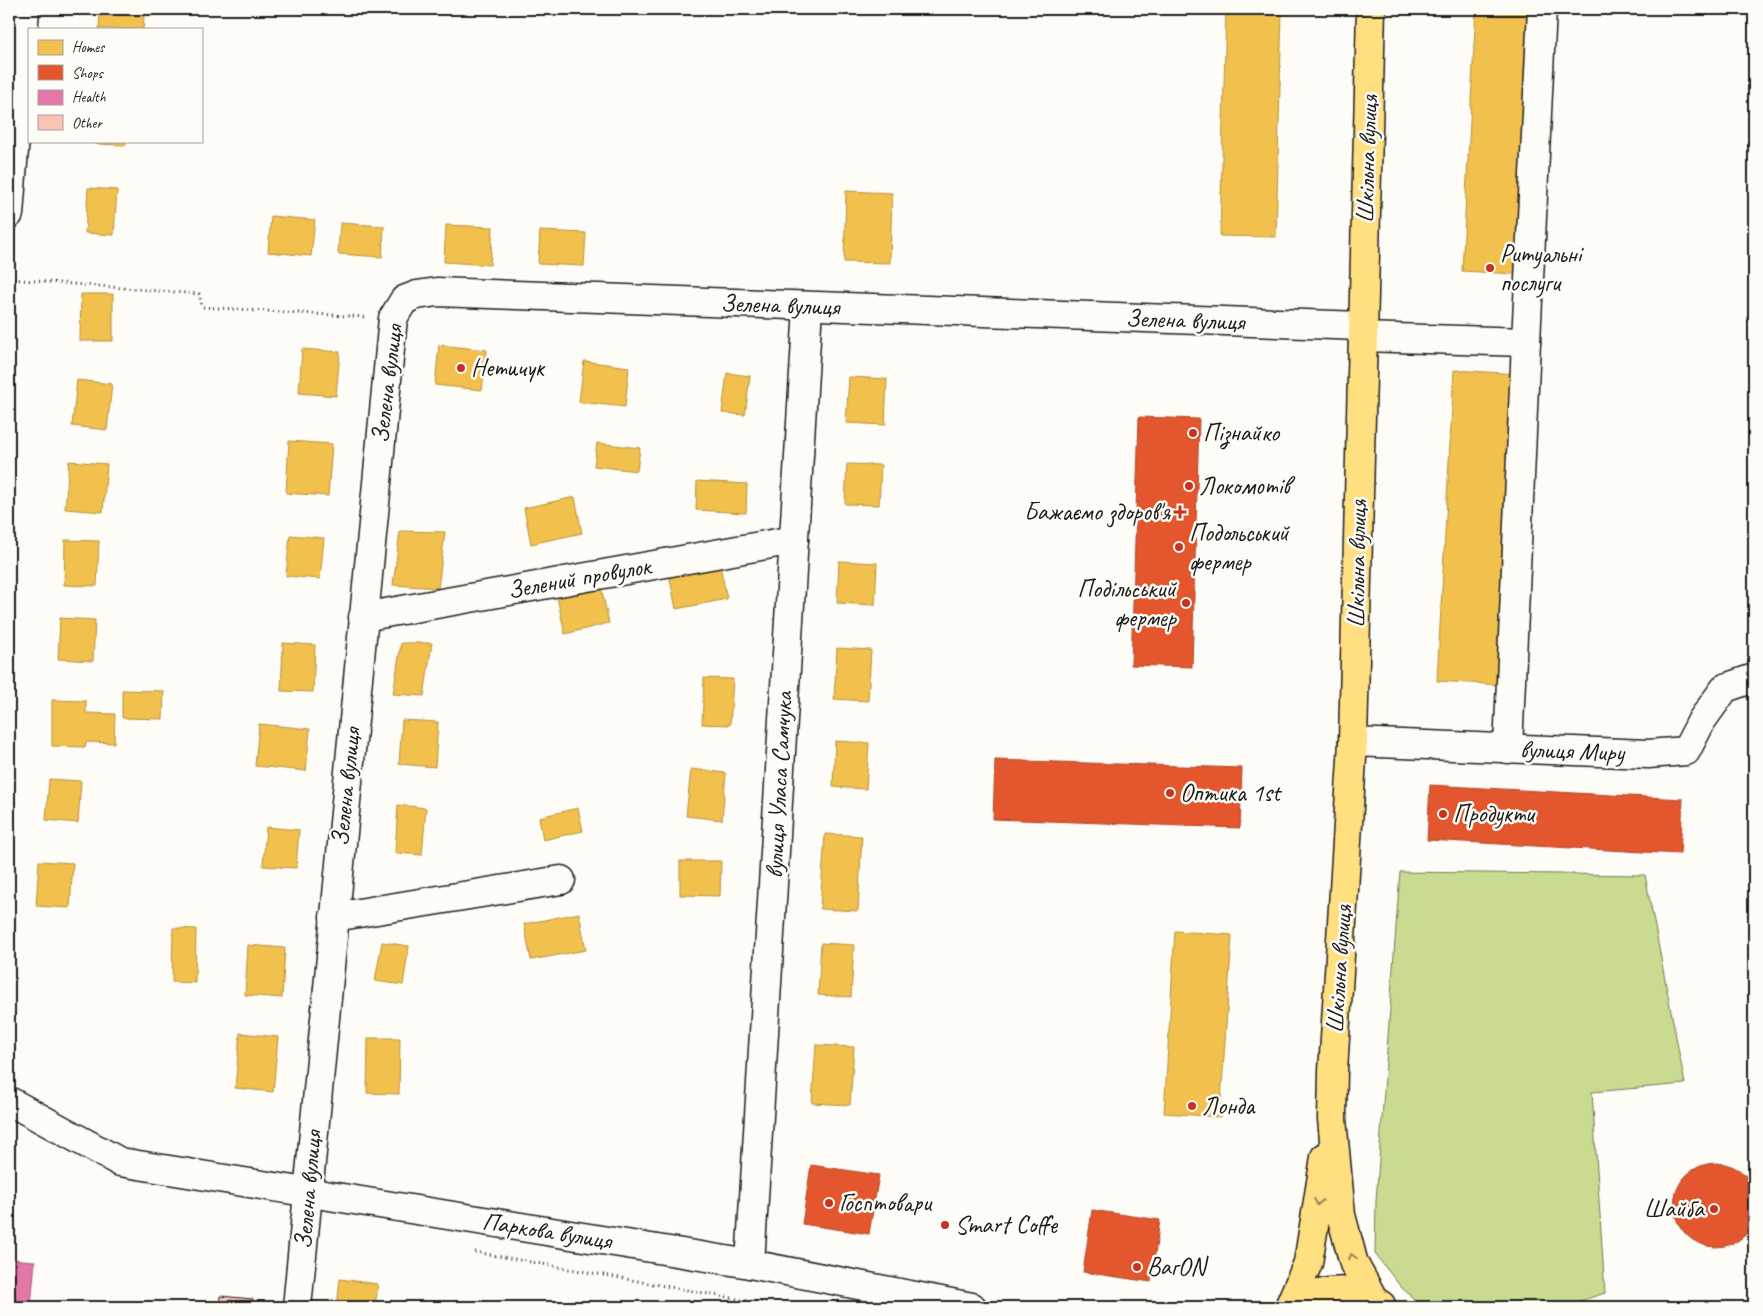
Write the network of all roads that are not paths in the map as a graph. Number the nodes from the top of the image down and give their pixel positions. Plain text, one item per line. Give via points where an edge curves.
1 (25, 9) edge
2 (1371, 9) edge
3 (1542, 9) edge
4 (9, 214) edge
5 (808, 307) junction
6 (1362, 331) junction
7 (1526, 342) junction
8 (794, 540) junction
9 (363, 616) junction
10 (1754, 678) edge
11 (1353, 742) junction
12 (1508, 749) junction
13 (561, 880) dead end
14 (334, 917) junction
15 (9, 1102) edge
16 (1332, 1119) junction
17 (308, 1192) junction
18 (750, 1264) junction
19 (910, 1302) edge
20 (1380, 1304) edge
21 (297, 1307) edge
22 (972, 1307) edge
23 (1289, 1307) edge
24 (1295, 1307) edge

1 - 4 street
2 - 6 main road, Шкільна вулиця
3 - 7 street
5 - 6 street, Зелена вулиця
5 - 8 street, вулиця Уласа Самчука
5 - 9 street, Зелена вулиця via 437,292 404,300 392,318
6 - 7 street, Зелена вулиця
6 - 11 main road, Шкільна вулиця
7 - 12 street
8 - 9 street, Зелений провулок
8 - 18 street, вулиця Уласа Самчука
9 - 14 street, Зелена вулиця
10 - 12 street, вулиця Миру via 1725,688 1702,720 1686,751 1648,754
11 - 12 street, вулиця Миру
11 - 16 main road, Шкільна вулиця
13 - 14 street
14 - 17 street, Зелена вулиця
15 - 17 street, Паркова вулиця via 120,1162
20 -> 16 main road, Шкільна вулиця via 1354,1264 1341,1215
16 -> 23 main road, Шкільна вулиця via 1308,1263
17 - 18 street, Паркова вулиця
17 - 21 street, Зелена вулиця
18 - 19 street, Паркова вулиця
19 - 22 street, Паркова вулиця
20 - 24 main road via 1344,1291 1312,1297

